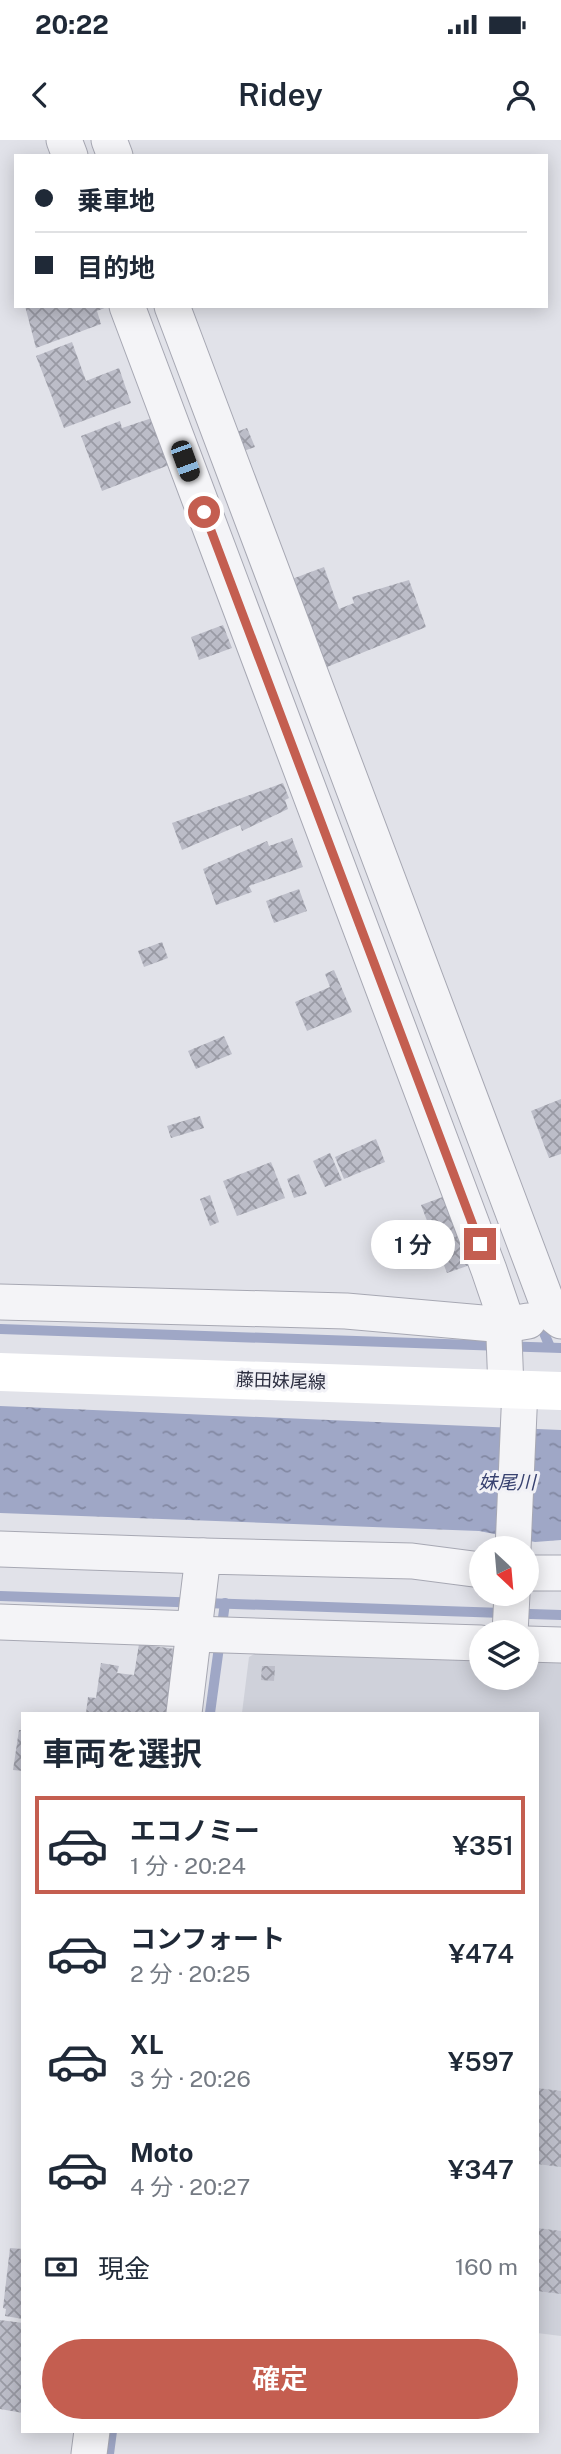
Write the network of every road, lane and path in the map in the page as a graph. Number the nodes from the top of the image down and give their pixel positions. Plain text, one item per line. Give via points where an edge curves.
1 (128, 308) edge
2 (173, 308) edge
3 (0, 1302) edge
4 (524, 1348) edge
5 (0, 1372) edge
6 (561, 1391) edge
7 (514, 1536) edge
8 (0, 1549) edge
9 (469, 1569) edge
10 (561, 1573) edge
11 (516, 1611) edge
12 (203, 1614) junction
13 (0, 1622) edge
14 (469, 1642) edge
15 (561, 1645) edge
16 (184, 1712) edge
17 (92, 2433) edge
18 (89, 2454) edge

1 - 4 street via 484,1257
2 - 4 street
3 - 4 street via 346,1311
4 - 5 main road, 藤田妹尾線
4 - 6 main road, 藤田妹尾線
4 - 7 street
8 - 12 street
9 - 12 street via 412,1562
10 - 11 street
11 - 15 street
12 - 13 street
12 - 14 street
12 - 16 street
17 - 18 street

